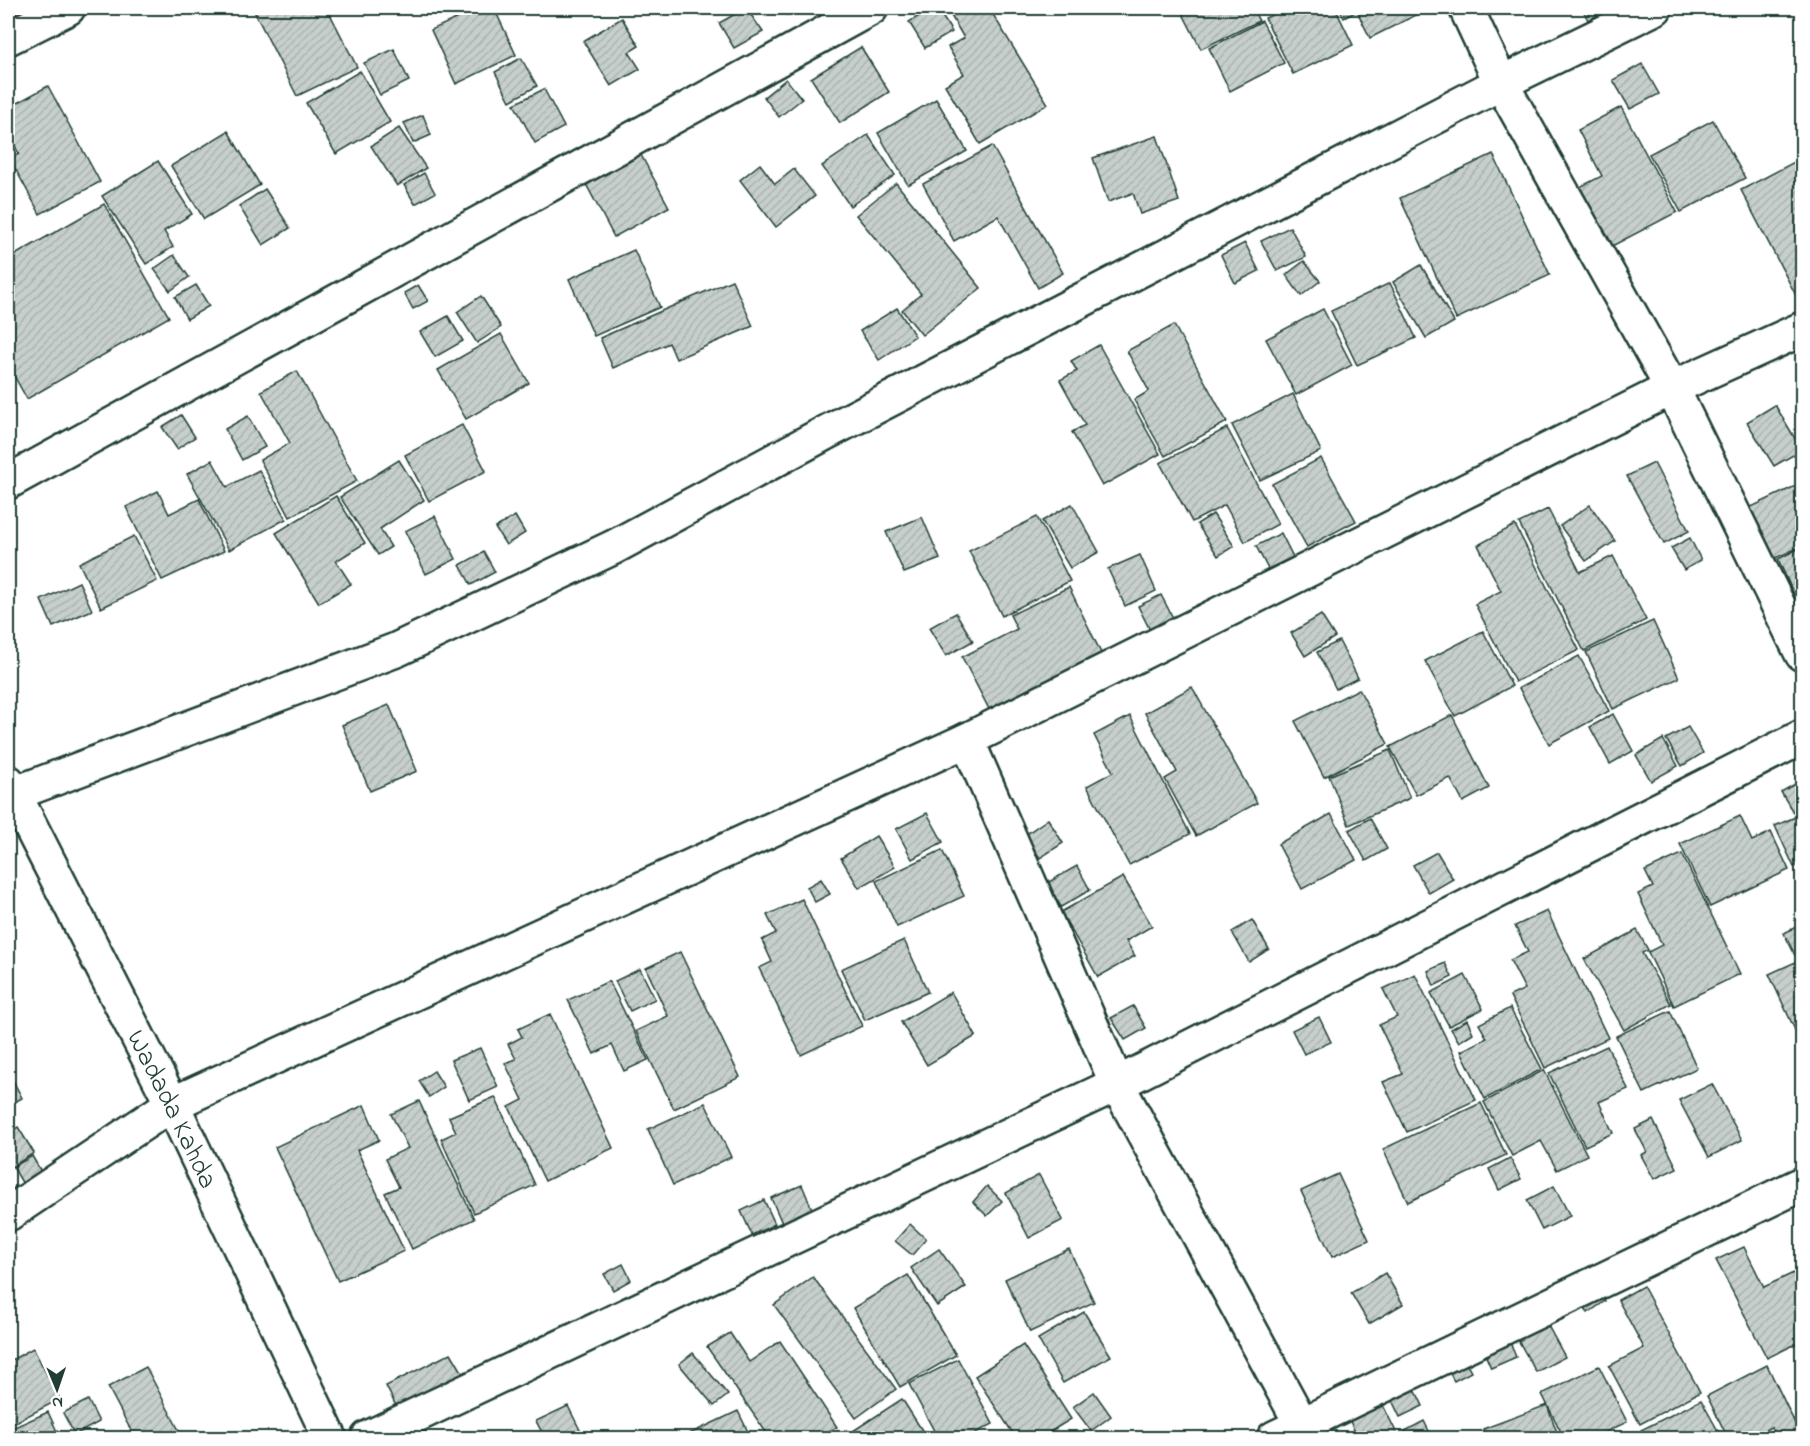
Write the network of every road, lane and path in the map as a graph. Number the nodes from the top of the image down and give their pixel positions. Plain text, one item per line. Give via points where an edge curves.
1 (68, 8) edge
2 (871, 8) edge
3 (1466, 8) edge
4 (1655, 8) edge
5 (8, 38) edge
6 (1501, 83) junction
7 (1803, 329) edge
8 (1672, 388) junction
9 (8, 482) edge
10 (1803, 654) edge
11 (1803, 737) edge
12 (967, 740) junction
13 (9, 790) edge
14 (1117, 1084) junction
15 (172, 1104) junction
16 (1803, 1184) edge
17 (8, 1214) edge
18 (1296, 1434) edge
19 (330, 1438) edge
20 (368, 1438) edge

1 - 5 street
2 - 9 street
3 - 6 street
4 - 6 street
6 - 8 street
6 - 13 street via 614,547 396,650
7 - 8 street
8 - 10 street
8 - 12 street
11 - 14 street
12 - 14 street
12 - 15 street
13 - 15 street, Wadada Kahda
14 - 18 street
14 - 20 street
15 - 17 street
15 - 19 street, Wadada Kahda
16 - 18 street

